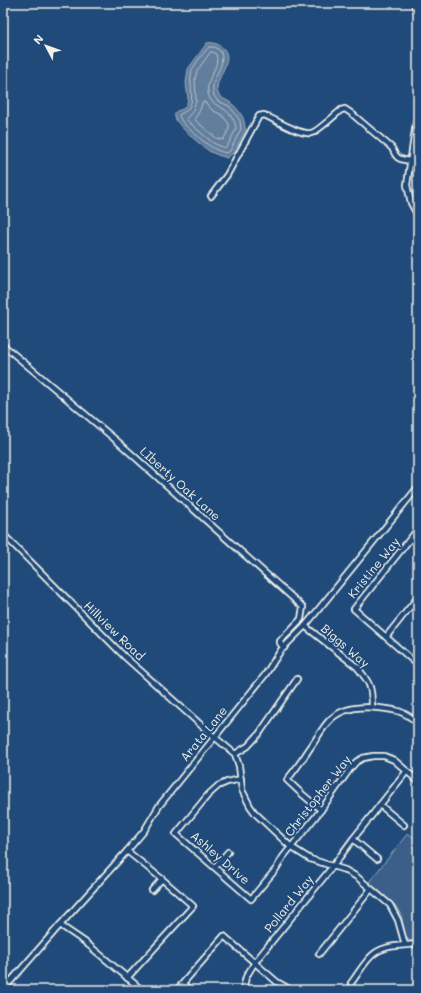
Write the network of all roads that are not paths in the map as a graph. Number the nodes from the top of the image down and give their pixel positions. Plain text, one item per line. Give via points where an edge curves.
1 (414, 3) edge
2 (418, 16) edge
3 (418, 109) edge
4 (411, 161) junction
5 (211, 196) dead end
6 (418, 216) edge
7 (3, 345) edge
8 (418, 487) edge
9 (418, 529) edge
10 (3, 534) edge
11 (418, 597) edge
12 (305, 626) junction
13 (386, 637) junction
14 (284, 648) junction
15 (418, 664) edge
16 (297, 680) dead end
17 (372, 707) junction
18 (418, 723) edge
19 (214, 737) junction
20 (235, 754) junction
21 (407, 771) junction
22 (241, 779) junction
23 (418, 781) edge
24 (380, 806) junction
25 (321, 810) junction
26 (404, 825) dead end
27 (353, 839) junction
28 (291, 847) junction
29 (127, 851) junction
30 (228, 852) dead end
31 (377, 859) dead end
32 (333, 866) junction
33 (215, 867) junction
34 (162, 879) junction
35 (371, 889) junction
36 (152, 890) dead end
37 (251, 898) joint
38 (60, 925) junction
39 (418, 944) edge
40 (405, 945) junction
41 (319, 954) dead end
42 (255, 962) junction
43 (127, 978) junction
44 (351, 983) dead end
45 (183, 984) junction
46 (282, 988) edge
47 (3, 990) edge
48 (142, 990) edge
49 (177, 990) edge
50 (190, 990) edge
51 (243, 990) edge
52 (291, 990) edge

1 - 2 street
3 - 4 street
4 - 5 street via 400,160 392,148 345,109 311,133 300,132 264,115 259,116 227,175
4 - 6 street via 407,185 411,203
7 - 14 street, LIberty Oak Lane via 117,441 303,607 301,619 280,641
8 - 12 street, Arata Lane
9 - 13 street, Kristine Way via 354,609
10 - 19 street, Hillview Road via 124,656
11 - 13 street
12 - 14 street, Arata Lane
12 - 17 street, Biggs Way via 357,667 370,685
13 - 15 street, Kristine Way
14 - 19 street, Arata Lane
16 - 20 street via 259,734 248,746
17 - 18 street via 396,710
17 - 25 street via 352,709 334,716 287,780
19 - 20 street, Hillview Road
19 - 29 street, Arata Lane
20 - 22 street
21 - 23 street, Christopher Way
21 - 24 street, Pollard Way
21 - 25 street, Christopher Way via 394,760 384,756 363,758 350,769
22 - 28 street via 242,790 255,813
22 - 33 street, Ashley Drive via 218,786 176,834
24 - 26 street
24 - 27 street, Pollard Way
25 - 28 street, Christopher Way
27 - 31 street
27 - 32 street, Pollard Way
28 - 32 street via 310,859
28 - 37 street, Christopher Way
29 - 34 street
29 - 38 street, Arata Lane
30 - 33 street
32 - 35 street via 345,870
32 - 42 street, Pollard Way
33 - 37 street, Ashley Drive
34 - 36 street
34 - 43 street via 193,906
35 - 40 street via 390,905 398,920
35 - 41 street
38 - 43 street via 85,942
38 - 47 street, Arata Lane
39 - 40 street
40 - 44 street via 384,948 374,953
42 - 45 street via 224,936
42 - 46 street
42 - 51 street, Pollard Way via 246,976
43 - 48 street
45 - 49 street
45 - 50 street
46 - 52 street

